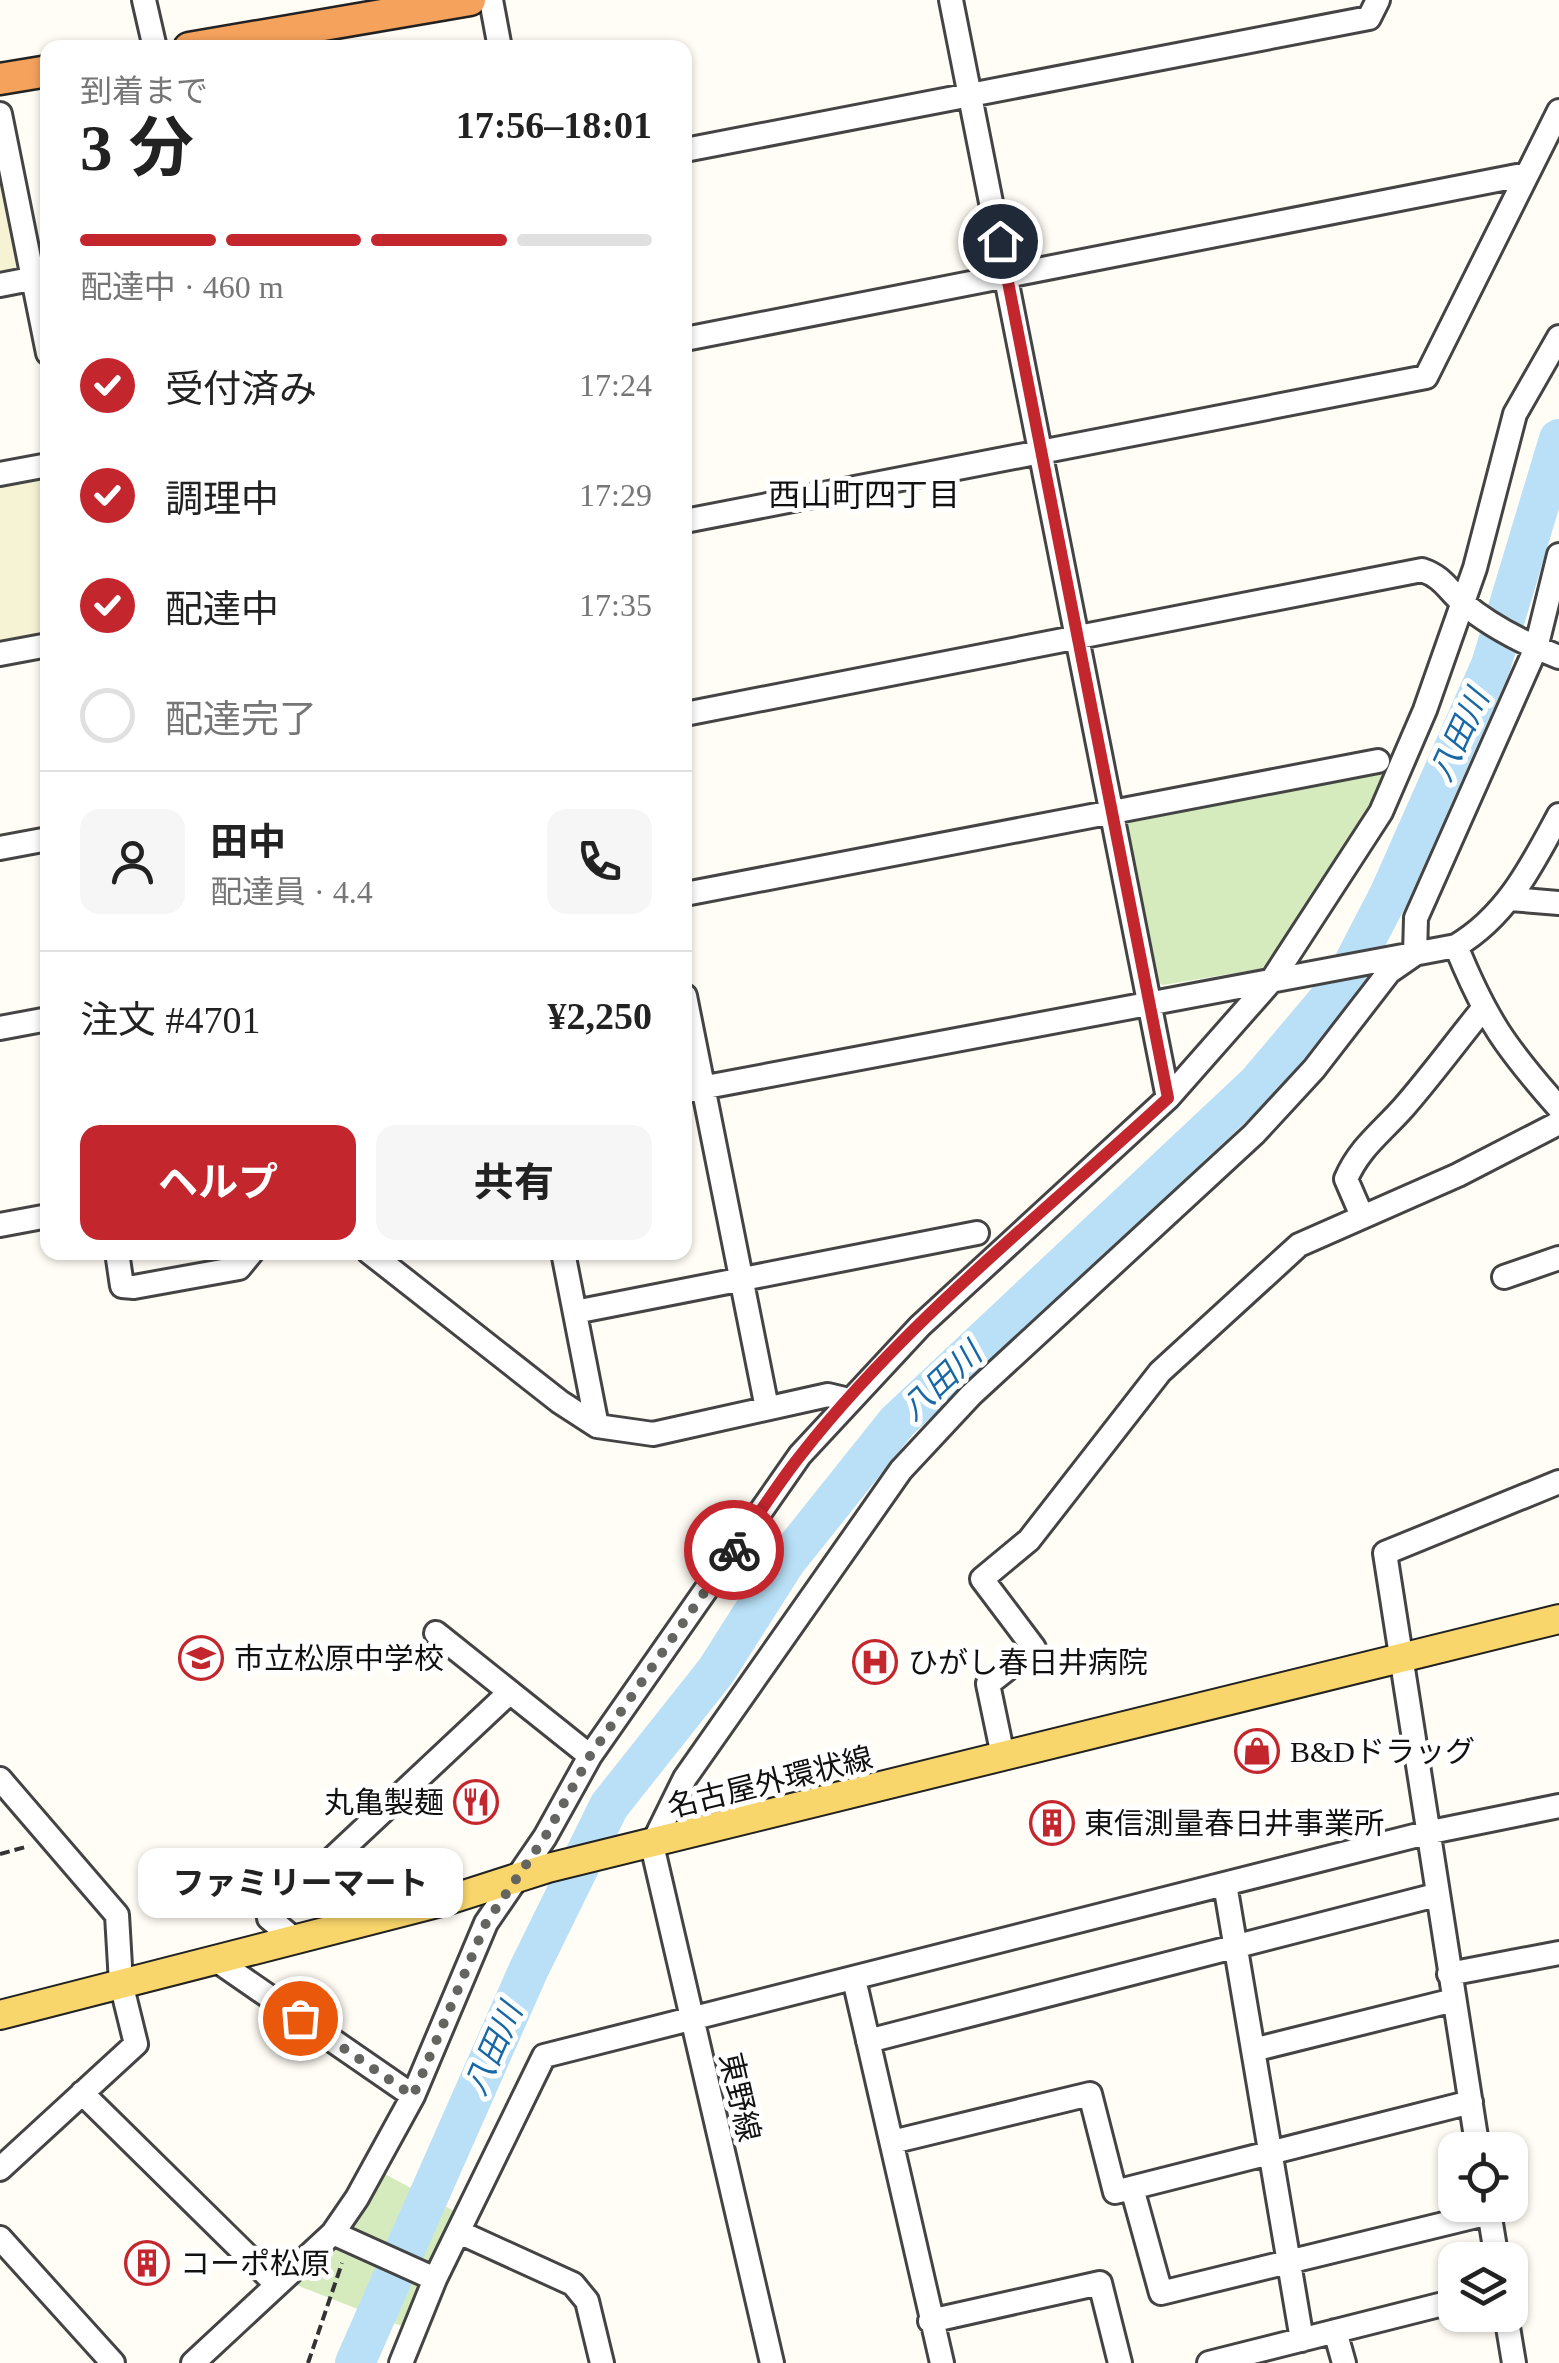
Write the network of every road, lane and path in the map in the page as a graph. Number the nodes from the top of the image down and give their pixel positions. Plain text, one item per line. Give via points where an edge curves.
1 (144, 0) edge
2 (465, 0) edge
3 (491, 0) edge
4 (951, 0) edge
5 (1378, 0) edge
6 (153, 40) edge
7 (235, 40) edge
8 (498, 40) edge
9 (40, 73) edge
10 (0, 80) edge
11 (971, 94) junction
12 (1559, 111) edge
13 (0, 114) edge
14 (692, 149) edge
15 (1527, 174) junction
16 (40, 277) edge
17 (1007, 278) junction
18 (0, 285) edge
19 (1559, 337) edge
20 (692, 338) edge
21 (1042, 453) junction
22 (40, 466) edge
23 (0, 474) edge
24 (692, 520) edge
25 (1559, 555) edge
26 (1465, 604) junction
27 (1078, 640) junction
28 (40, 646) edge
29 (1532, 647) junction
30 (0, 654) edge
31 (1559, 657) edge
32 (692, 713) edge
33 (1378, 761) dead end
34 (1112, 814) junction
35 (1559, 815) edge
36 (40, 840) edge
37 (0, 848) edge
38 (692, 893) edge
39 (1510, 899) junction
40 (1559, 903) edge
41 (1456, 946) junction
42 (1415, 954) junction
43 (1272, 980) junction
44 (1148, 1003) junction
45 (1482, 1010) junction
46 (40, 1020) edge
47 (0, 1028) edge
48 (694, 1089) edge
49 (1168, 1098) junction
50 (1559, 1108) edge
51 (1559, 1123) edge
52 (1362, 1216) junction
53 (40, 1218) edge
54 (0, 1225) edge
55 (977, 1233) dead end
56 (1559, 1258) edge
57 (117, 1260) edge
58 (246, 1260) edge
59 (379, 1260) edge
60 (564, 1260) edge
61 (1504, 1277) dead end
62 (742, 1279) junction
63 (574, 1312) junction
64 (850, 1400) junction
65 (767, 1408) junction
66 (597, 1426) junction
67 (1559, 1482) edge
68 (1559, 1620) edge
69 (436, 1633) dead end
70 (1402, 1656) junction
71 (510, 1692) junction
72 (590, 1756) junction
73 (1004, 1756) junction
74 (0, 1779) edge
75 (1559, 1806) edge
76 (1426, 1833) junction
77 (641, 1848) junction
78 (516, 1879) junction
79 (1224, 1884) junction
80 (1436, 1895) junction
81 (294, 1939) junction
82 (1235, 1947) junction
83 (1559, 1954) edge
84 (216, 1960) junction
85 (1449, 1974) junction
86 (854, 1979) junction
87 (121, 1984) junction
88 (1454, 2000) junction
89 (0, 2015) edge
90 (691, 2019) junction
91 (868, 2041) junction
92 (1253, 2050) junction
93 (82, 2093) junction
94 (413, 2096) junction
95 (1470, 2102) junction
96 (1475, 2132) edge
97 (892, 2142) junction
98 (1270, 2153) junction
99 (0, 2169) edge
100 (1132, 2188) junction
101 (1439, 2222) edge
102 (459, 2232) junction
103 (333, 2233) junction
104 (0, 2238) edge
105 (1288, 2262) junction
106 (430, 2278) junction
107 (275, 2283) junction
108 (1438, 2305) edge
109 (930, 2322) junction
110 (1336, 2332) junction
111 (1509, 2332) edge
112 (1302, 2340) junction
113 (113, 2363) edge
114 (193, 2363) edge
115 (308, 2363) edge
116 (401, 2363) edge
117 (602, 2363) edge
118 (772, 2363) edge
119 (942, 2363) edge
120 (1120, 2363) edge
121 (1208, 2363) edge
122 (1344, 2363) edge
123 (1514, 2363) edge

1 - 6 street
2 - 7 highway
3 - 8 street
4 - 11 street
5 - 11 street via 1369,18
9 - 10 highway
11 - 14 street
11 - 17 street
12 - 15 street
13 - 16 street
15 - 17 street
15 - 21 street via 1426,377
16 - 18 street
17 - 20 street
17 - 21 street
19 - 26 street via 1515,414
21 - 24 street
21 - 27 street
22 - 23 street
25 - 29 street
26 - 27 street via 1440,576 1422,570
26 - 29 street
26 - 43 street via 1381,812
27 - 32 street
27 - 34 street
28 - 30 street
29 - 31 street
29 - 42 street via 1416,918
33 - 34 street
34 - 38 street
34 - 44 street
35 - 39 street
36 - 37 street
39 - 40 street
39 - 41 street
41 - 42 street
41 - 45 street
42 - 43 street
42 - 77 street via 1389,972 1254,1134 971,1395 902,1470
43 - 44 street
43 - 49 street
44 - 48 street
44 - 49 street
45 - 50 street
45 - 52 street via 1351,1167 1346,1180
46 - 47 street
48 - 62 street
49 - 64 street via 920,1326
51 - 52 street
52 - 73 street via 1299,1245 1160,1372 1029,1540 982,1578 1034,1648 988,1684
53 - 54 street
55 - 62 street
56 - 61 street
57 - 58 street via 122,1286 134,1287 239,1268
59 - 66 street
60 - 63 street
62 - 63 street
62 - 65 street
63 - 66 street
64 - 65 street via 828,1395
64 - 72 street via 800,1455
65 - 66 street via 653,1434
67 - 70 street via 1385,1553
68 - 70 main road, 名古屋外環状線
69 - 71 street
70 - 73 main road, 名古屋外環状線
70 - 76 street
71 - 72 street
71 - 81 street via 269,1918
72 - 78 street
73 - 77 main road, 名古屋外環状線
74 - 87 street via 117,1915
75 - 76 street
76 - 79 street
76 - 80 street
77 - 78 main road, 名古屋外環状線
77 - 90 street, 東野線
78 - 81 main road, 名古屋外環状線
78 - 94 street via 486,1923
79 - 82 street
79 - 86 street
80 - 82 street
80 - 85 street
81 - 84 main road, 名古屋外環状線
82 - 91 street
82 - 92 street
83 - 85 street
84 - 87 main road, 名古屋外環状線
84 - 94 street
85 - 88 street
86 - 90 street
86 - 91 street
87 - 89 main road, 名古屋外環状線
87 - 93 street via 136,2044
88 - 92 street
88 - 95 street
90 - 102 street via 544,2056
90 - 118 street, 東野線
91 - 97 street
92 - 98 street
93 - 99 street
93 - 107 street
94 - 103 street
95 - 96 street
95 - 98 street
97 - 100 street via 1090,2094 1114,2192
97 - 109 street
98 - 100 street
98 - 105 street
100 - 105 street via 1160,2293
101 - 105 street
102 - 106 street
102 - 117 street via 573,2284 587,2301
103 - 106 street
103 - 107 street
103 - 115 path via 344,2259
104 - 113 street
105 - 112 street
106 - 116 street
107 - 114 street
108 - 110 street
109 - 119 street
109 - 120 street via 1100,2283
110 - 112 street
110 - 122 street
111 - 123 street
112 - 121 street

